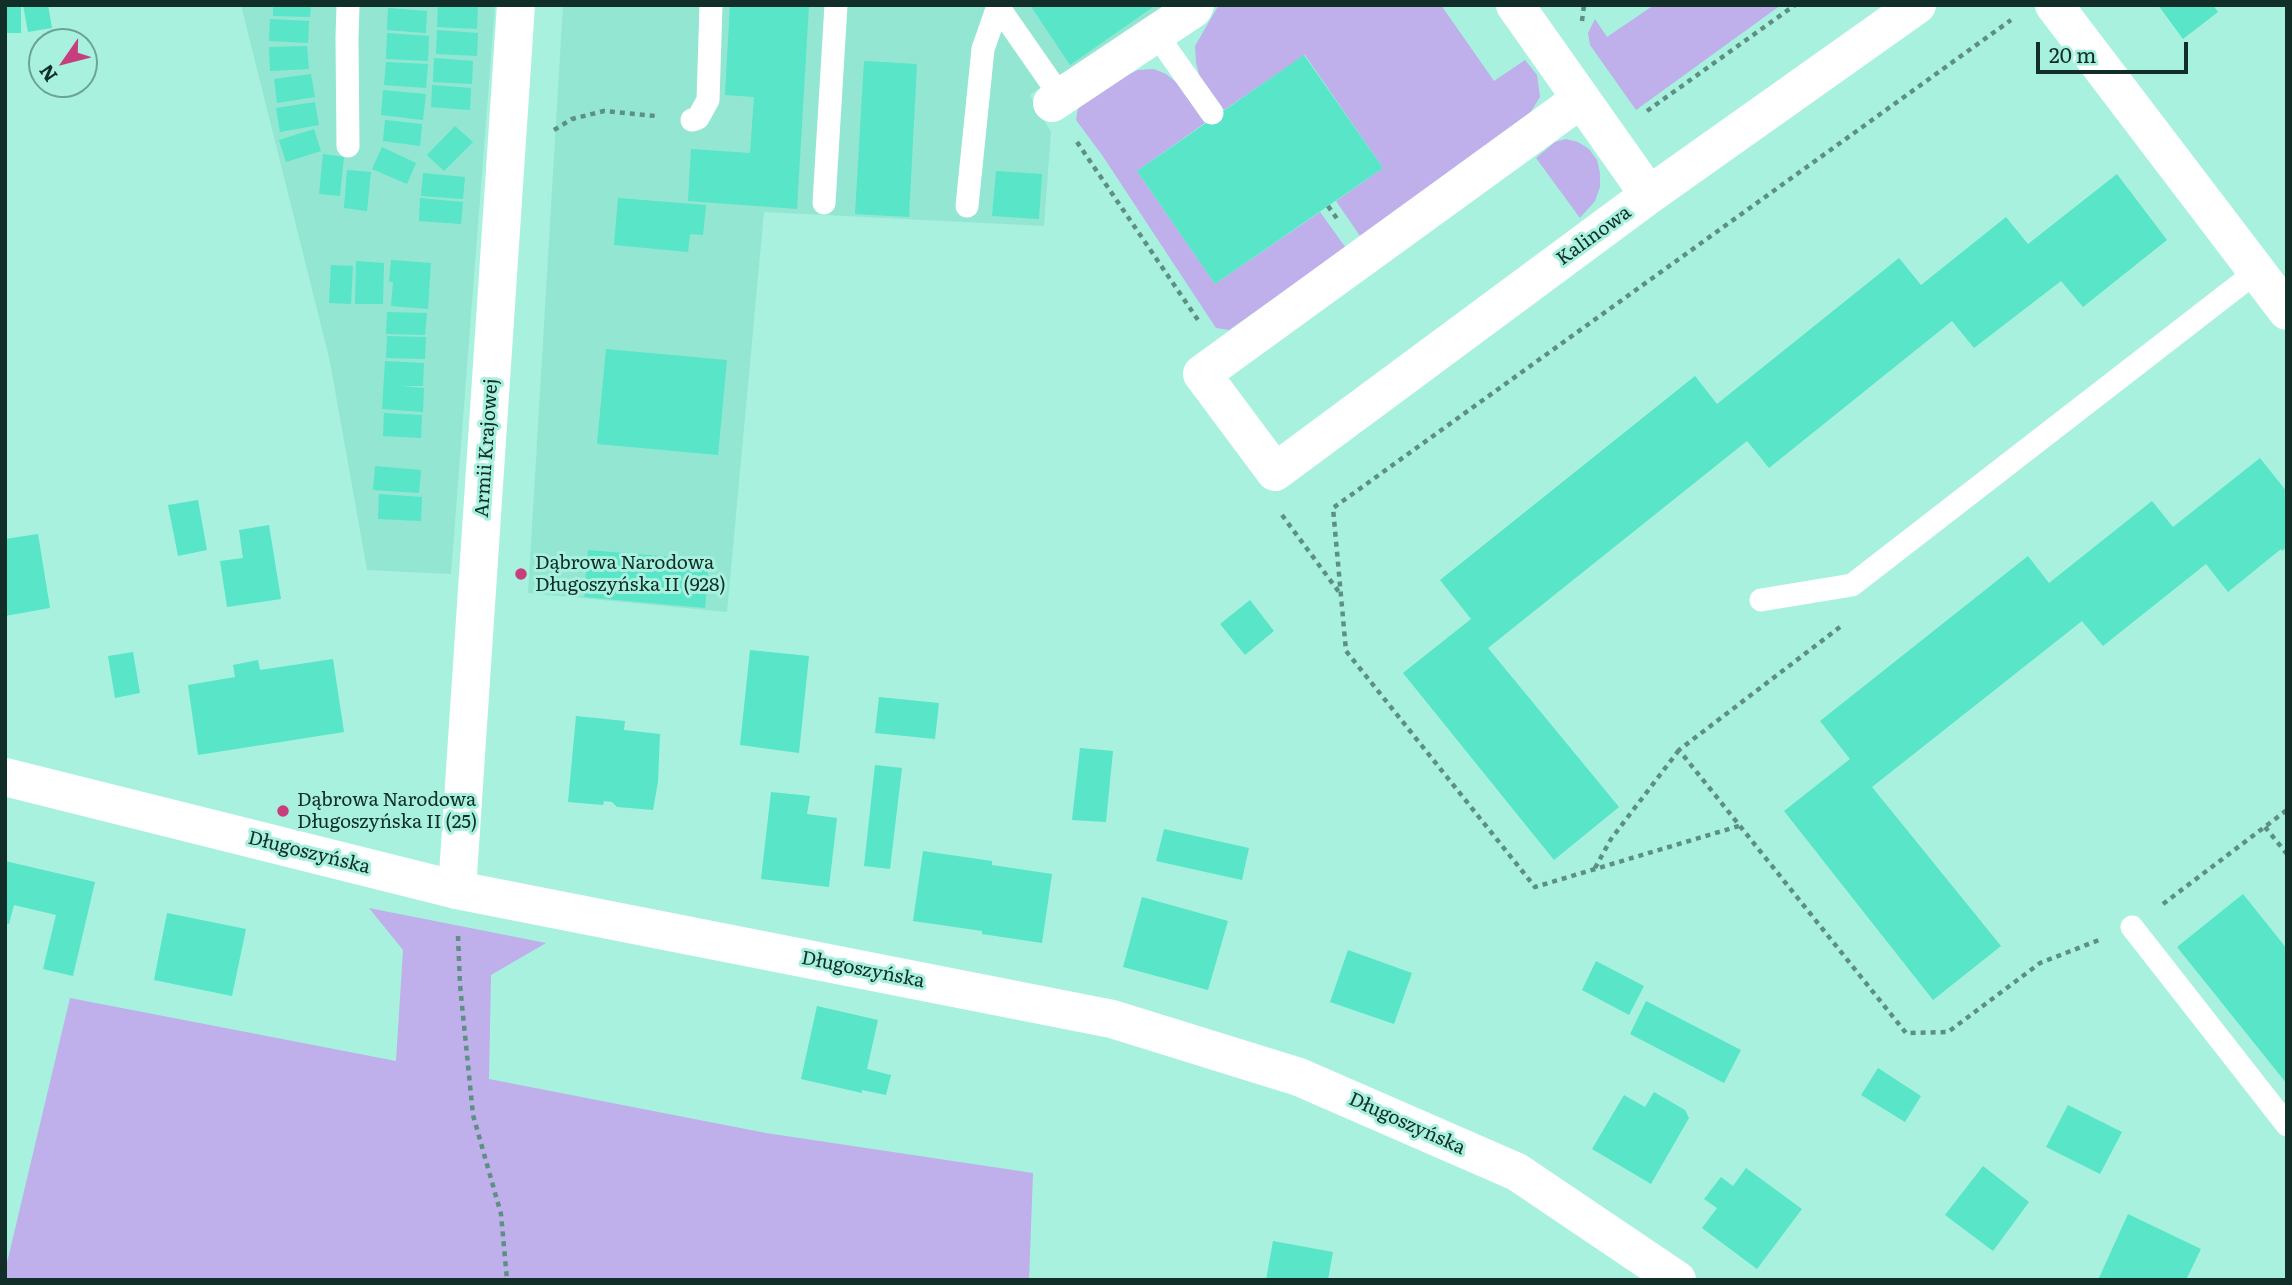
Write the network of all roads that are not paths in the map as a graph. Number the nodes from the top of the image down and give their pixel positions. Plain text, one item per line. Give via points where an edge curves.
1 (348, 5) edge
2 (516, 5) edge
3 (711, 5) edge
4 (836, 5) edge
5 (1195, 5) edge
6 (1917, 5) edge
7 (998, 6) edge
8 (2036, 10) edge
9 (1544, 15) edge
10 (1156, 34) junction
11 (1581, 99) junction
12 (1056, 100) joint
13 (1212, 113) dead end
14 (692, 120) road end
15 (348, 146) dead end
16 (1649, 195) junction
17 (824, 203) dead end
18 (967, 206) dead end
19 (2256, 272) junction
20 (2287, 311) edge
21 (1760, 600) dead end
22 (5, 777) edge
23 (457, 890) junction
24 (2132, 928) road end
25 (2287, 1125) edge
26 (1677, 1280) edge

1 - 15 lane
2 - 23 street, Armii Krajowej
3 - 14 lane via 708,100
4 - 17 lane
5 - 10 street
6 - 16 street, Kalinowa
7 - 12 lane
7 - 18 lane via 983,49
8 - 19 street
9 - 11 street
10 - 12 street
10 - 13 lane
11 - 16 street
11 - 16 street, Kalinowa via 1202,374 1275,472
19 - 20 street
19 - 21 lane via 1852,585
22 - 23 street, Długoszyńska
23 - 26 street, Długoszyńska via 1112,1020 1299,1077 1517,1172
24 - 25 lane

